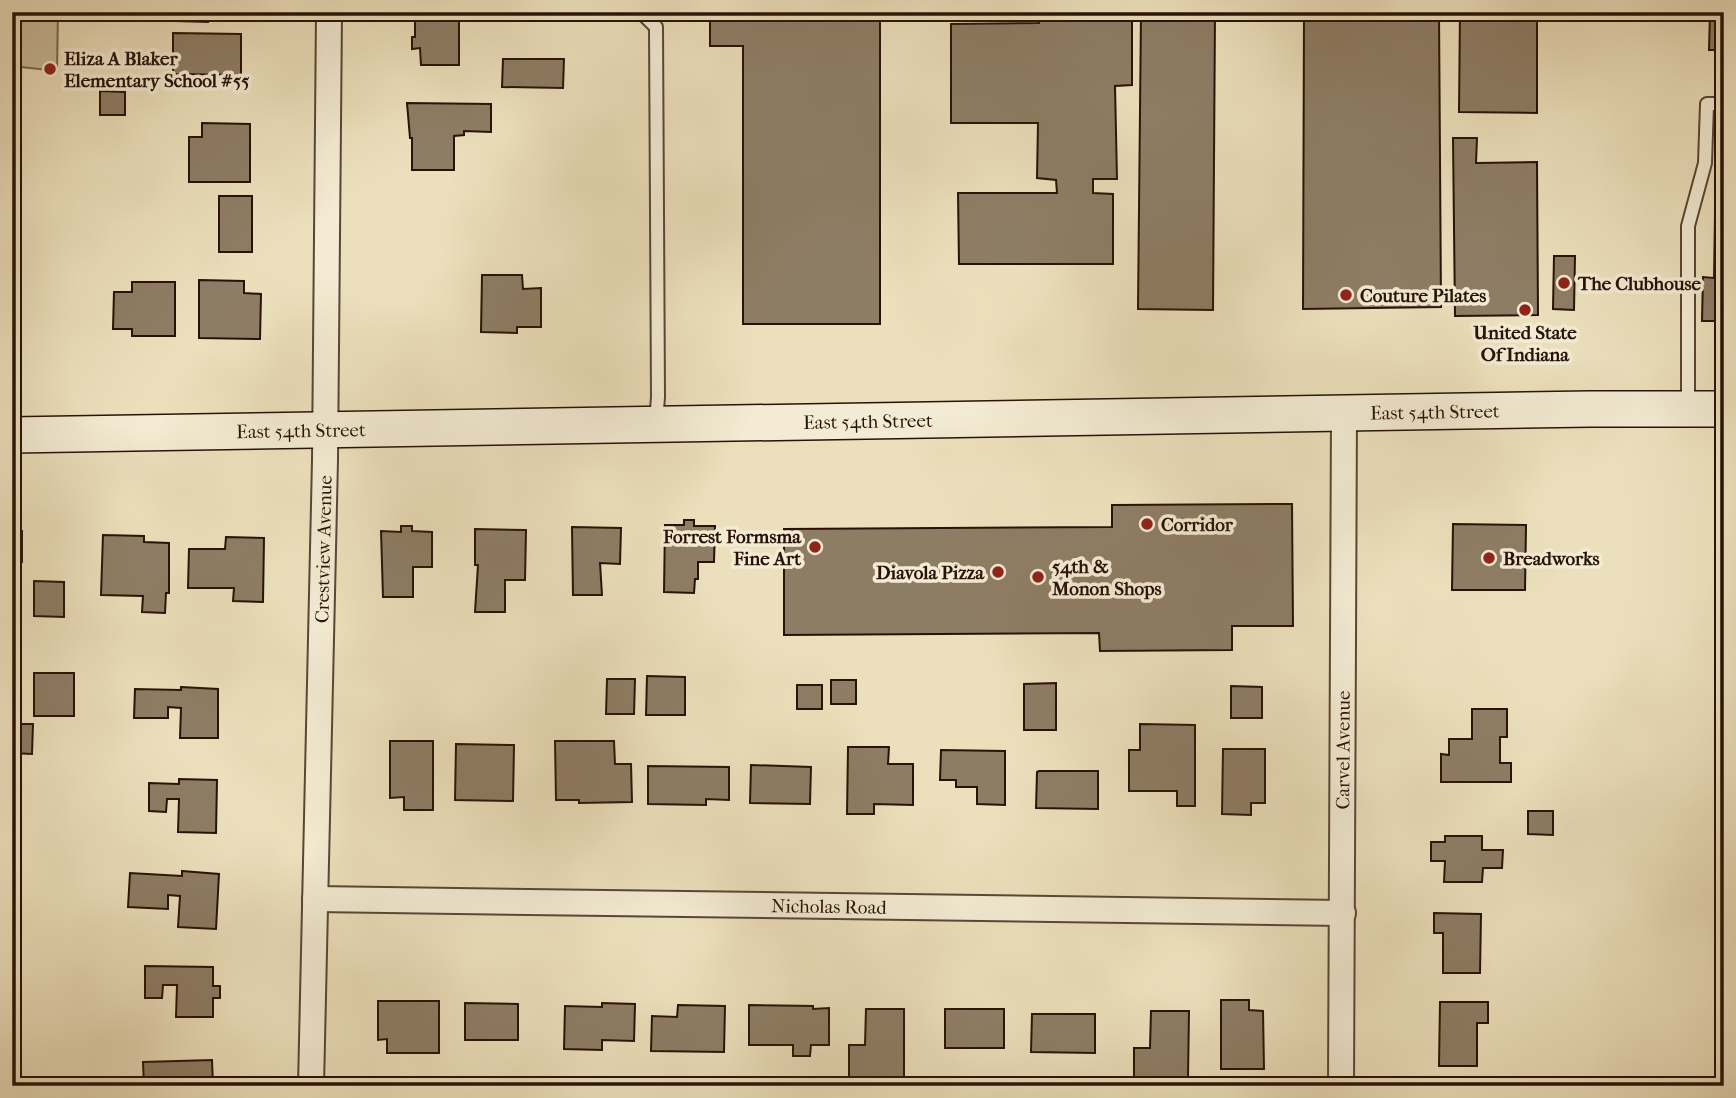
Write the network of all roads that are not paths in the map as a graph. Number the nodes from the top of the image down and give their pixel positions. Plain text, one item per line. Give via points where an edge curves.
1 (329, 12) edge
2 (641, 12) edge
3 (1724, 104) edge
4 (1688, 409) junction
5 (1724, 409) edge
6 (1344, 413) junction
7 (656, 425) junction
8 (325, 430) junction
9 (12, 435) edge
10 (315, 899) junction
11 (1343, 913) junction
12 (311, 1086) edge
13 (1341, 1086) edge

1 - 8 street, Crestview Avenue
2 - 7 lane via 656,27
3 - 4 lane via 1707,104 1705,163 1688,226
4 - 5 street, East 54th Street
4 - 6 street, East 54th Street
6 - 7 street, East 54th Street
6 - 11 street, Carvel Avenue
7 - 8 street, East 54th Street
8 - 9 street, East 54th Street
8 - 10 street, Crestview Avenue
10 - 11 street, Nicholas Road
10 - 12 street, Crestview Avenue
11 - 13 street, Carvel Avenue

